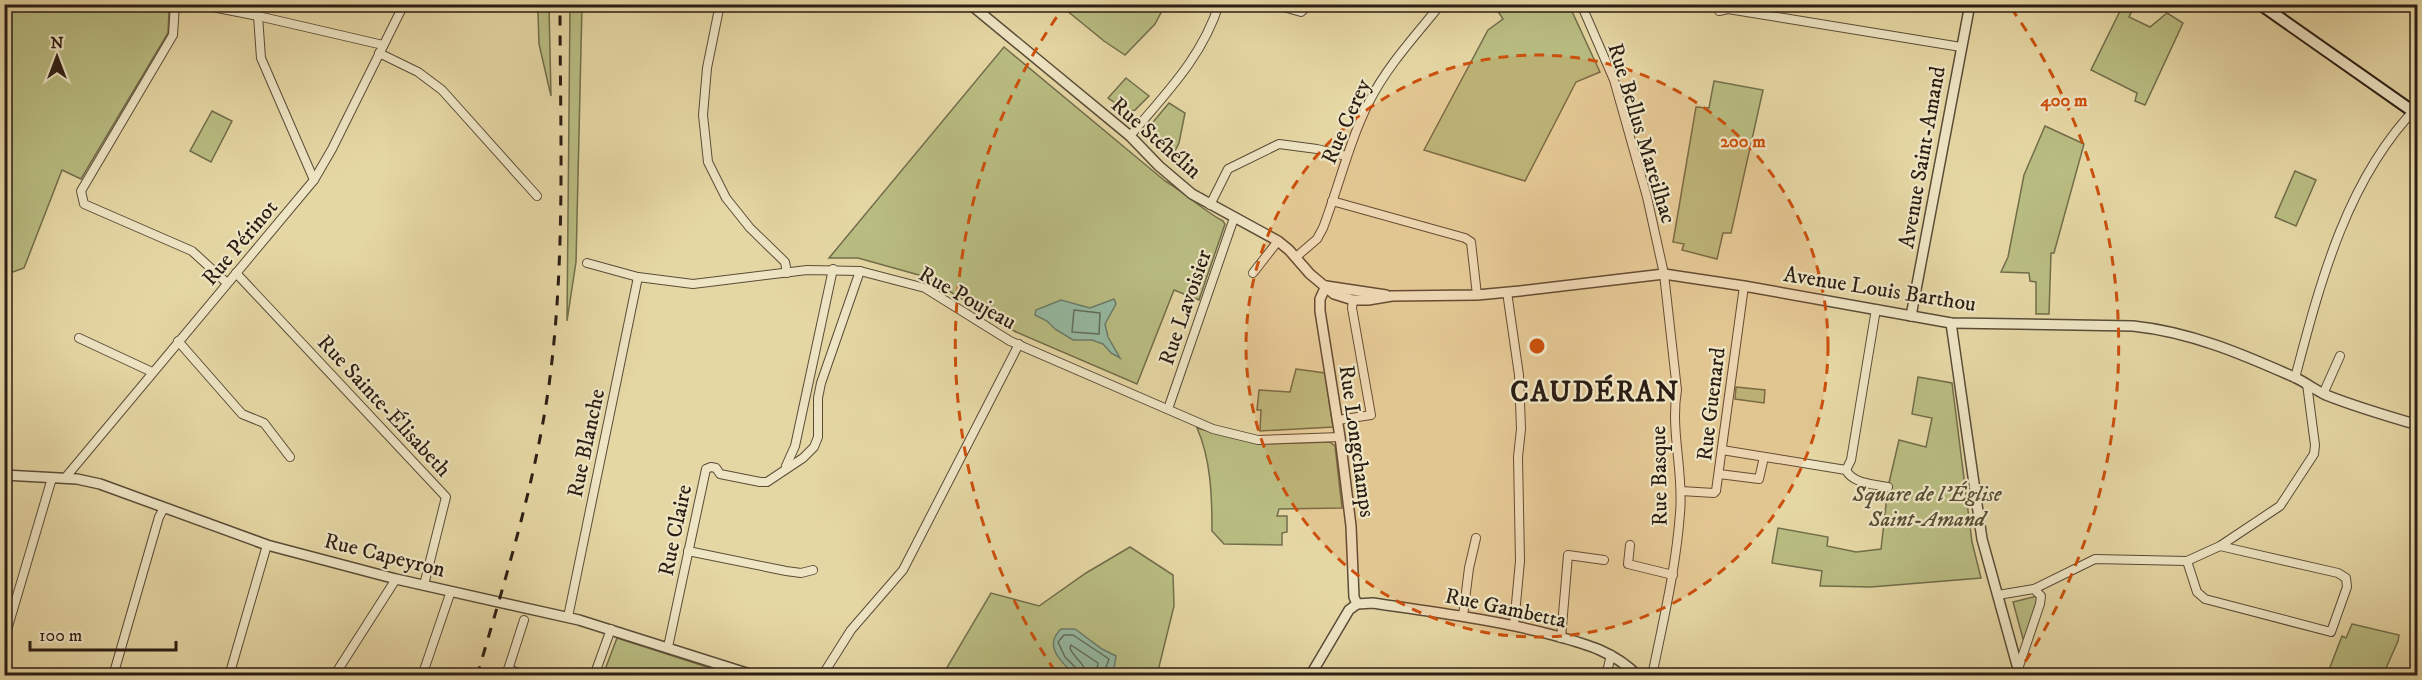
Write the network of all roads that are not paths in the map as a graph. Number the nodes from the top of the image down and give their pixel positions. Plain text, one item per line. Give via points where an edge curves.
1 (175, 4) edge
2 (197, 4) edge
3 (404, 4) edge
4 (720, 4) edge
5 (970, 4) edge
6 (1219, 4) edge
7 (1273, 4) edge
8 (1310, 4) edge
9 (1441, 4) edge
10 (1581, 4) edge
11 (1970, 4) edge
12 (2260, 4) edge
13 (1719, 11) dead end
14 (258, 16) junction
15 (1961, 47) junction
16 (381, 49) junction
17 (2416, 111) edge
18 (1130, 136) junction
19 (1346, 156) junction
20 (314, 180) junction
21 (537, 196) dead end
22 (1332, 201) junction
23 (1210, 205) junction
24 (1234, 218) junction
25 (1278, 241) junction
26 (1296, 257) junction
27 (587, 263) dead end
28 (833, 269) junction
29 (860, 271) junction
30 (236, 273) junction
31 (787, 273) junction
32 (1253, 273) dead end
33 (1665, 274) junction
34 (638, 277) junction
35 (228, 282) junction
36 (1326, 286) junction
37 (1744, 286) junction
38 (1507, 292) junction
39 (1477, 295) junction
40 (1392, 296) junction
41 (1353, 300) junction
42 (1876, 309) junction
43 (1911, 316) junction
44 (1950, 323) junction
45 (79, 338) dead end
46 (178, 341) junction
47 (1019, 344) junction
48 (2340, 356) dead end
49 (152, 372) junction
50 (2295, 378) junction
51 (808, 379) junction
52 (821, 382) junction
53 (2307, 384) junction
54 (2324, 394) junction
55 (1168, 409) junction
56 (1338, 420) junction
57 (2418, 425) edge
58 (1340, 437) junction
59 (1722, 450) junction
60 (290, 457) dead end
61 (1764, 457) junction
62 (783, 470) junction
63 (1846, 470) junction
64 (1719, 474) junction
65 (4, 475) edge
66 (52, 478) junction
67 (65, 478) junction
68 (1888, 487) dead end
69 (1681, 491) junction
70 (164, 508) junction
71 (1476, 538) dead end
72 (267, 544) junction
73 (1630, 545) dead end
74 (2220, 546) junction
75 (688, 551) junction
76 (1604, 560) dead end
77 (2187, 561) junction
78 (813, 570) dead end
79 (1673, 575) junction
80 (396, 579) junction
81 (424, 585) junction
82 (2034, 589) junction
83 (451, 591) junction
84 (1998, 595) junction
85 (1357, 603) junction
86 (1463, 616) junction
87 (568, 617) junction
88 (524, 620) dead end
89 (1514, 625) junction
90 (611, 628) junction
91 (1561, 638) junction
92 (4, 640) edge
93 (668, 647) junction
94 (1611, 655) junction
95 (507, 672) edge
96 (2019, 672) edge
97 (740, 673) edge
98 (113, 675) edge
99 (229, 675) edge
100 (334, 675) edge
101 (422, 675) edge
102 (528, 675) edge
103 (594, 675) edge
104 (756, 675) edge
105 (822, 675) edge
106 (1310, 675) edge
107 (1606, 675) edge
108 (1638, 675) edge
109 (1652, 675) edge

1 - 35 street via 173,35 81,191 84,204 192,251
2 - 14 street
3 - 16 street, Rue Périnot
4 - 31 street via 707,68 703,115 708,162 726,198 785,262
5 - 18 street, Rue Stéhélin
6 - 18 street via 1206,39 1187,69
7 - 8 street via 1301,12
9 - 19 street, Rue Cerey via 1370,99
10 - 33 street, Rue Bellus Mareilhac via 1614,80
11 - 15 street, Avenue Saint-Amand
12 - 17 main road
13 - 15 street via 1728,9
14 - 16 street
14 - 20 street via 261,58
15 - 43 street, Avenue Saint-Amand
16 - 20 street, Rue Périnot
16 - 21 street via 442,90
17 - 50 street via 2382,151 2341,229
18 - 23 street, Rue Stéhélin via 1159,166
19 - 22 street, Rue Cerey
19 - 23 street via 1279,144 1228,169
20 - 30 street, Rue Périnot
22 - 26 street, Rue Cerey via 1317,239
22 - 39 street via 1465,238 1471,242
23 - 24 street, Rue Stéhélin
24 - 25 street, Rue Stéhélin
24 - 55 street, Rue Lavoisier
25 - 26 street, Rue Stéhélin
25 - 32 street
26 - 36 street, Rue Stéhélin
27 - 34 street, Rue Poujeau
28 - 29 street, Rue Poujeau
28 - 31 street, Rue Poujeau
28 - 51 street
29 - 47 street, Rue Poujeau via 925,288
29 - 52 street, Rue Claire
30 - 35 street, Rue Périnot
30 - 81 street, Rue Sainte-Élisabeth via 446,496
31 - 34 street, Rue Poujeau via 693,284
33 - 37 street, Avenue Louis Barthou
33 - 38 street, Avenue Louis Barthou
33 - 69 street, Rue Basque via 1677,390 1674,408
34 - 87 street, Rue Blanche
35 - 46 street, Rue Périnot
36 - 40 street
36 - 41 street via 1334,294
36 - 56 street, Rue Longchamps via 1320,311
37 - 42 street, Avenue Louis Barthou
37 - 59 street, Rue Guenard
38 - 39 street, Avenue Louis Barthou
38 - 89 street via 1518,364 1521,429 1520,561
39 - 40 street, Avenue Louis Barthou
40 - 41 street, Avenue Louis Barthou
41 - 56 street via 1371,415
42 - 43 street, Avenue Louis Barthou
42 - 63 street via 1851,460
43 - 44 street, Avenue Louis Barthou
44 - 50 street, Avenue Louis Barthou via 2162,329 2231,350
44 - 84 street via 1982,539
45 - 49 street
46 - 49 street, Rue Périnot
46 - 60 street via 242,414 264,423
47 - 55 street, Rue Poujeau
47 - 105 street via 903,570 851,630
48 - 54 street
49 - 67 street, Rue Périnot
50 - 53 street, Avenue Louis Barthou
51 - 52 street
51 - 62 street via 795,446
52 - 62 street, Rue Claire via 814,447
53 - 54 street, Avenue Louis Barthou
53 - 74 street via 2314,453 2280,506
54 - 57 street, Avenue Louis Barthou
55 - 58 street, Rue Poujeau via 1213,429 1258,440
56 - 58 street, Rue Longchamps
58 - 85 street, Rue Longchamps
59 - 61 street
59 - 64 street, Rue Guenard
61 - 63 street
61 - 64 street via 1760,479
62 - 75 street, Rue Claire via 772,480 760,482 720,474 716,468 706,469
63 - 68 street via 1856,480
64 - 69 street, Rue Guenard via 1714,494
65 - 66 street, Rue Capeyron
66 - 67 street, Rue Capeyron
66 - 92 street
67 - 70 street, Rue Capeyron via 100,484
69 - 79 street, Rue Basque
70 - 72 street, Rue Capeyron
70 - 98 street
71 - 86 street
72 - 80 street, Rue Capeyron
72 - 99 street
73 - 79 street via 1628,564
74 - 77 street
74 - 77 street via 2346,578 2347,587 2331,632 2205,599 2197,592
75 - 78 street via 786,571
75 - 93 street, Rue Claire
76 - 91 street via 1568,555
77 - 82 street via 2095,559
79 - 109 street, Rue Basque
80 - 81 street, Rue Capeyron
80 - 100 street
81 - 83 street, Rue Capeyron
82 - 84 street
82 - 96 street via 2041,596 2040,604
83 - 87 street, Rue Capeyron
83 - 101 street
84 - 96 street
85 - 86 street, Rue Gambetta
85 - 106 street
86 - 89 street, Rue Gambetta
87 - 90 street, Rue Capeyron
88 - 95 street
89 - 91 street, Rue Gambetta
90 - 93 street, Rue Capeyron
90 - 103 street
91 - 94 street, Rue Gambetta via 1592,645
93 - 97 street, Rue Capeyron
94 - 107 street
94 - 108 street, Rue Gambetta
95 - 102 street
97 - 104 street, Rue Capeyron

